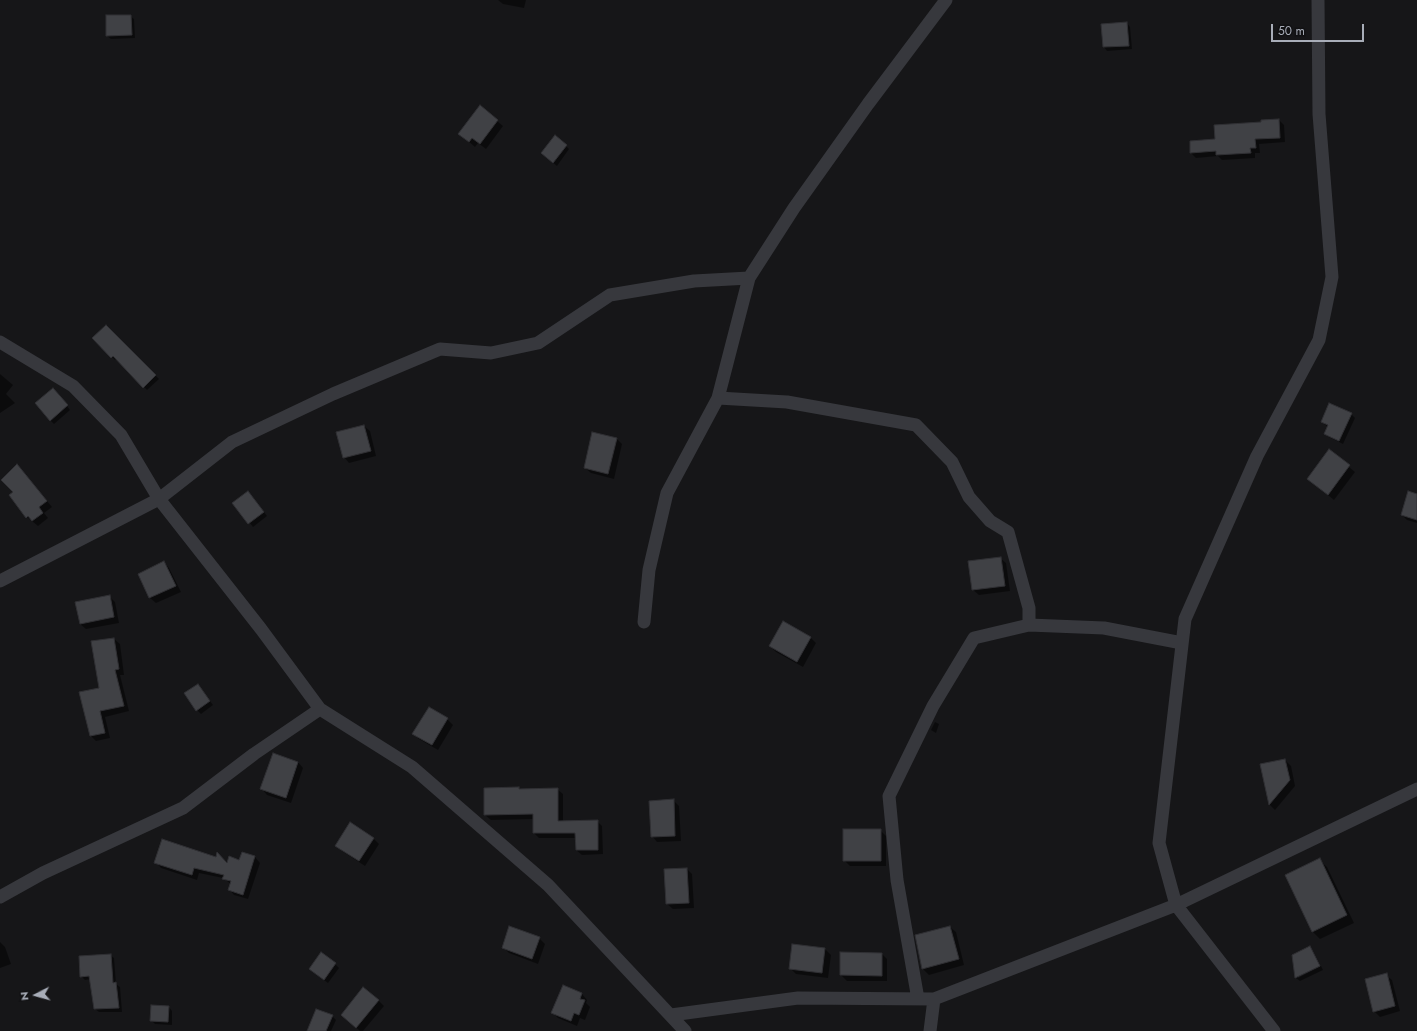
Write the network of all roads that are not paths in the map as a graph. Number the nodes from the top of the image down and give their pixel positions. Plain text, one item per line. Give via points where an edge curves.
1 (946, 0) edge
2 (1318, 0) edge
3 (749, 278) junction
4 (0, 342) edge
5 (718, 398) junction
6 (159, 499) junction
7 (0, 581) edge
8 (644, 622) dead end
9 (1029, 625) junction
10 (1182, 643) junction
11 (320, 708) junction
12 (1417, 789) edge
13 (0, 896) edge
14 (1176, 905) junction
15 (918, 999) junction
16 (934, 999) junction
17 (671, 1015) junction
18 (685, 1031) edge
19 (930, 1031) edge
20 (1274, 1031) edge

1 - 3 street via 794,208
2 - 10 street via 1319,114 1332,277 1318,340 1254,463 1185,619
3 - 5 street
3 - 6 street via 694,282 610,295 538,343 491,353 440,349 333,394 232,442
4 - 6 street via 73,386 121,435
5 - 8 street via 667,494 649,570
5 - 9 street via 787,402 916,425 952,462 969,497 990,521 1008,532 1028,608
6 - 7 street
6 - 11 street
9 - 10 street via 1104,628
9 - 15 street via 974,638 933,706 889,796 897,880
10 - 14 street via 1159,843
11 - 13 street via 183,808 43,873
11 - 17 street via 412,766 548,885
12 - 14 street
14 - 16 street
14 - 20 street
15 - 16 street
15 - 17 street via 798,998
16 - 19 street
17 - 18 street

